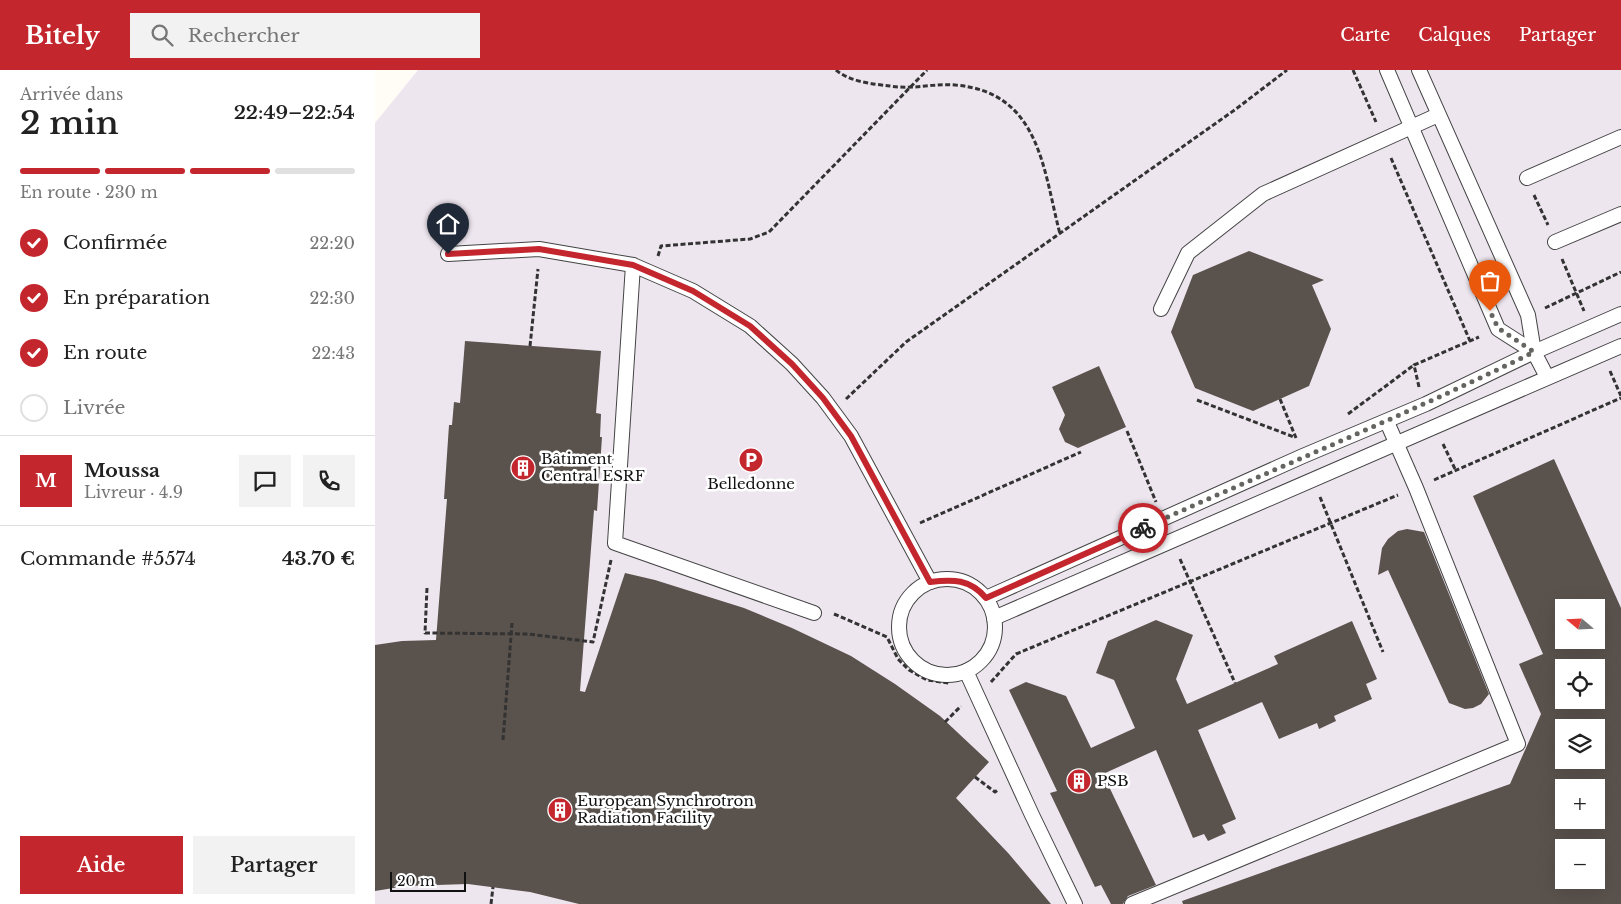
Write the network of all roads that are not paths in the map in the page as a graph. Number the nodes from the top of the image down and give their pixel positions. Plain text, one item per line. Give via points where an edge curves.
1 (1387, 70) edge
2 (1419, 70) edge
3 (1438, 115) junction
4 (1410, 128) junction
5 (1621, 137) edge
6 (1527, 178) road end
7 (1621, 214) edge
8 (1555, 242) road end
9 (448, 254) dead end
10 (633, 265) junction
11 (1161, 309) dead end
12 (1621, 314) edge
13 (1621, 346) edge
14 (1534, 352) junction
15 (1547, 378) junction
16 (1387, 422) junction
17 (1396, 443) junction
18 (930, 582) junction
19 (986, 598) junction
20 (820, 612) road end
21 (994, 618) junction
22 (966, 671) junction
23 (1075, 904) edge
24 (1132, 904) edge

1 - 4 lane
2 - 3 lane
3 - 4 lane
3 - 14 lane via 1528,315
4 - 11 lane via 1263,194 1188,254
4 - 14 lane via 1498,328
5 - 6 lane
7 - 8 lane
9 - 10 lane via 539,249
10 - 18 lane via 693,291 750,326 792,364 851,436
10 - 20 lane via 615,543
12 - 14 lane
13 - 15 lane
14 - 15 lane
14 - 16 lane
15 - 17 lane
16 - 17 lane
16 - 19 lane via 1303,456
17 - 21 lane
17 - 24 lane via 1518,744
18 - 19 lane via 955,579 972,586
18 - 22 lane via 911,595 901,614 899,630 902,645 910,659 925,670 942,675
19 - 21 lane
21 - 22 lane via 993,640 984,657
22 - 23 lane via 971,697

